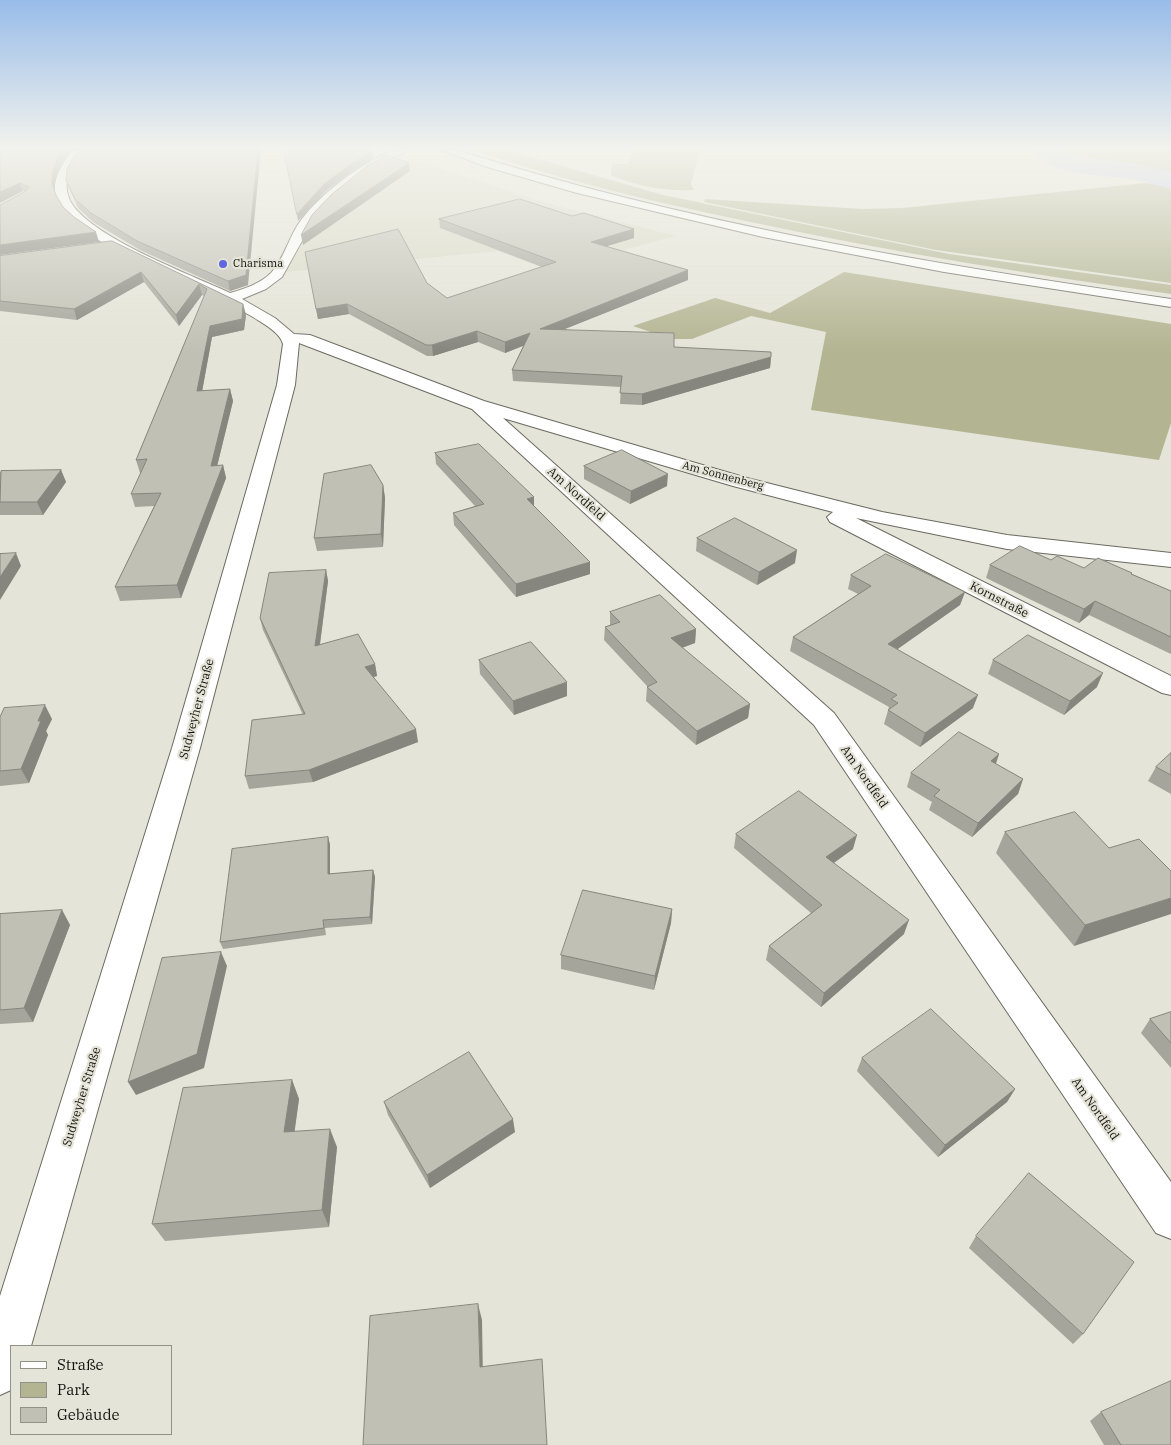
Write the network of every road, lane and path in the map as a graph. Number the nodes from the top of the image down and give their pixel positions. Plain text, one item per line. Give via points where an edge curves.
1 (78, 217) edge
2 (310, 217) edge
3 (693, 217) edge
4 (116, 244) junction
5 (91, 248) edge
6 (229, 298) junction
7 (1171, 303) edge
8 (290, 339) junction
9 (478, 405) junction
10 (842, 507) junction
11 (1171, 560) edge
12 (1171, 687) edge
13 (1171, 1218) edge
14 (7, 1320) edge
15 (0, 1371) edge

1 - 4 street
2 - 6 street via 276,274 256,290
3 - 7 street via 985,275
4 - 5 street
4 - 6 street
6 - 8 street via 268,319
8 - 9 street, Am Sonnenberg via 304,338
8 - 14 street, Sudweyher Straße via 286,385 186,748
9 - 10 street, Am Sonnenberg via 740,482
9 - 13 street, Am Nordfeld via 824,719
10 - 11 street, Am Sonnenberg via 1007,542
10 - 12 street, Kornstraße via 838,518
14 - 15 street, Sudweyher Straße

